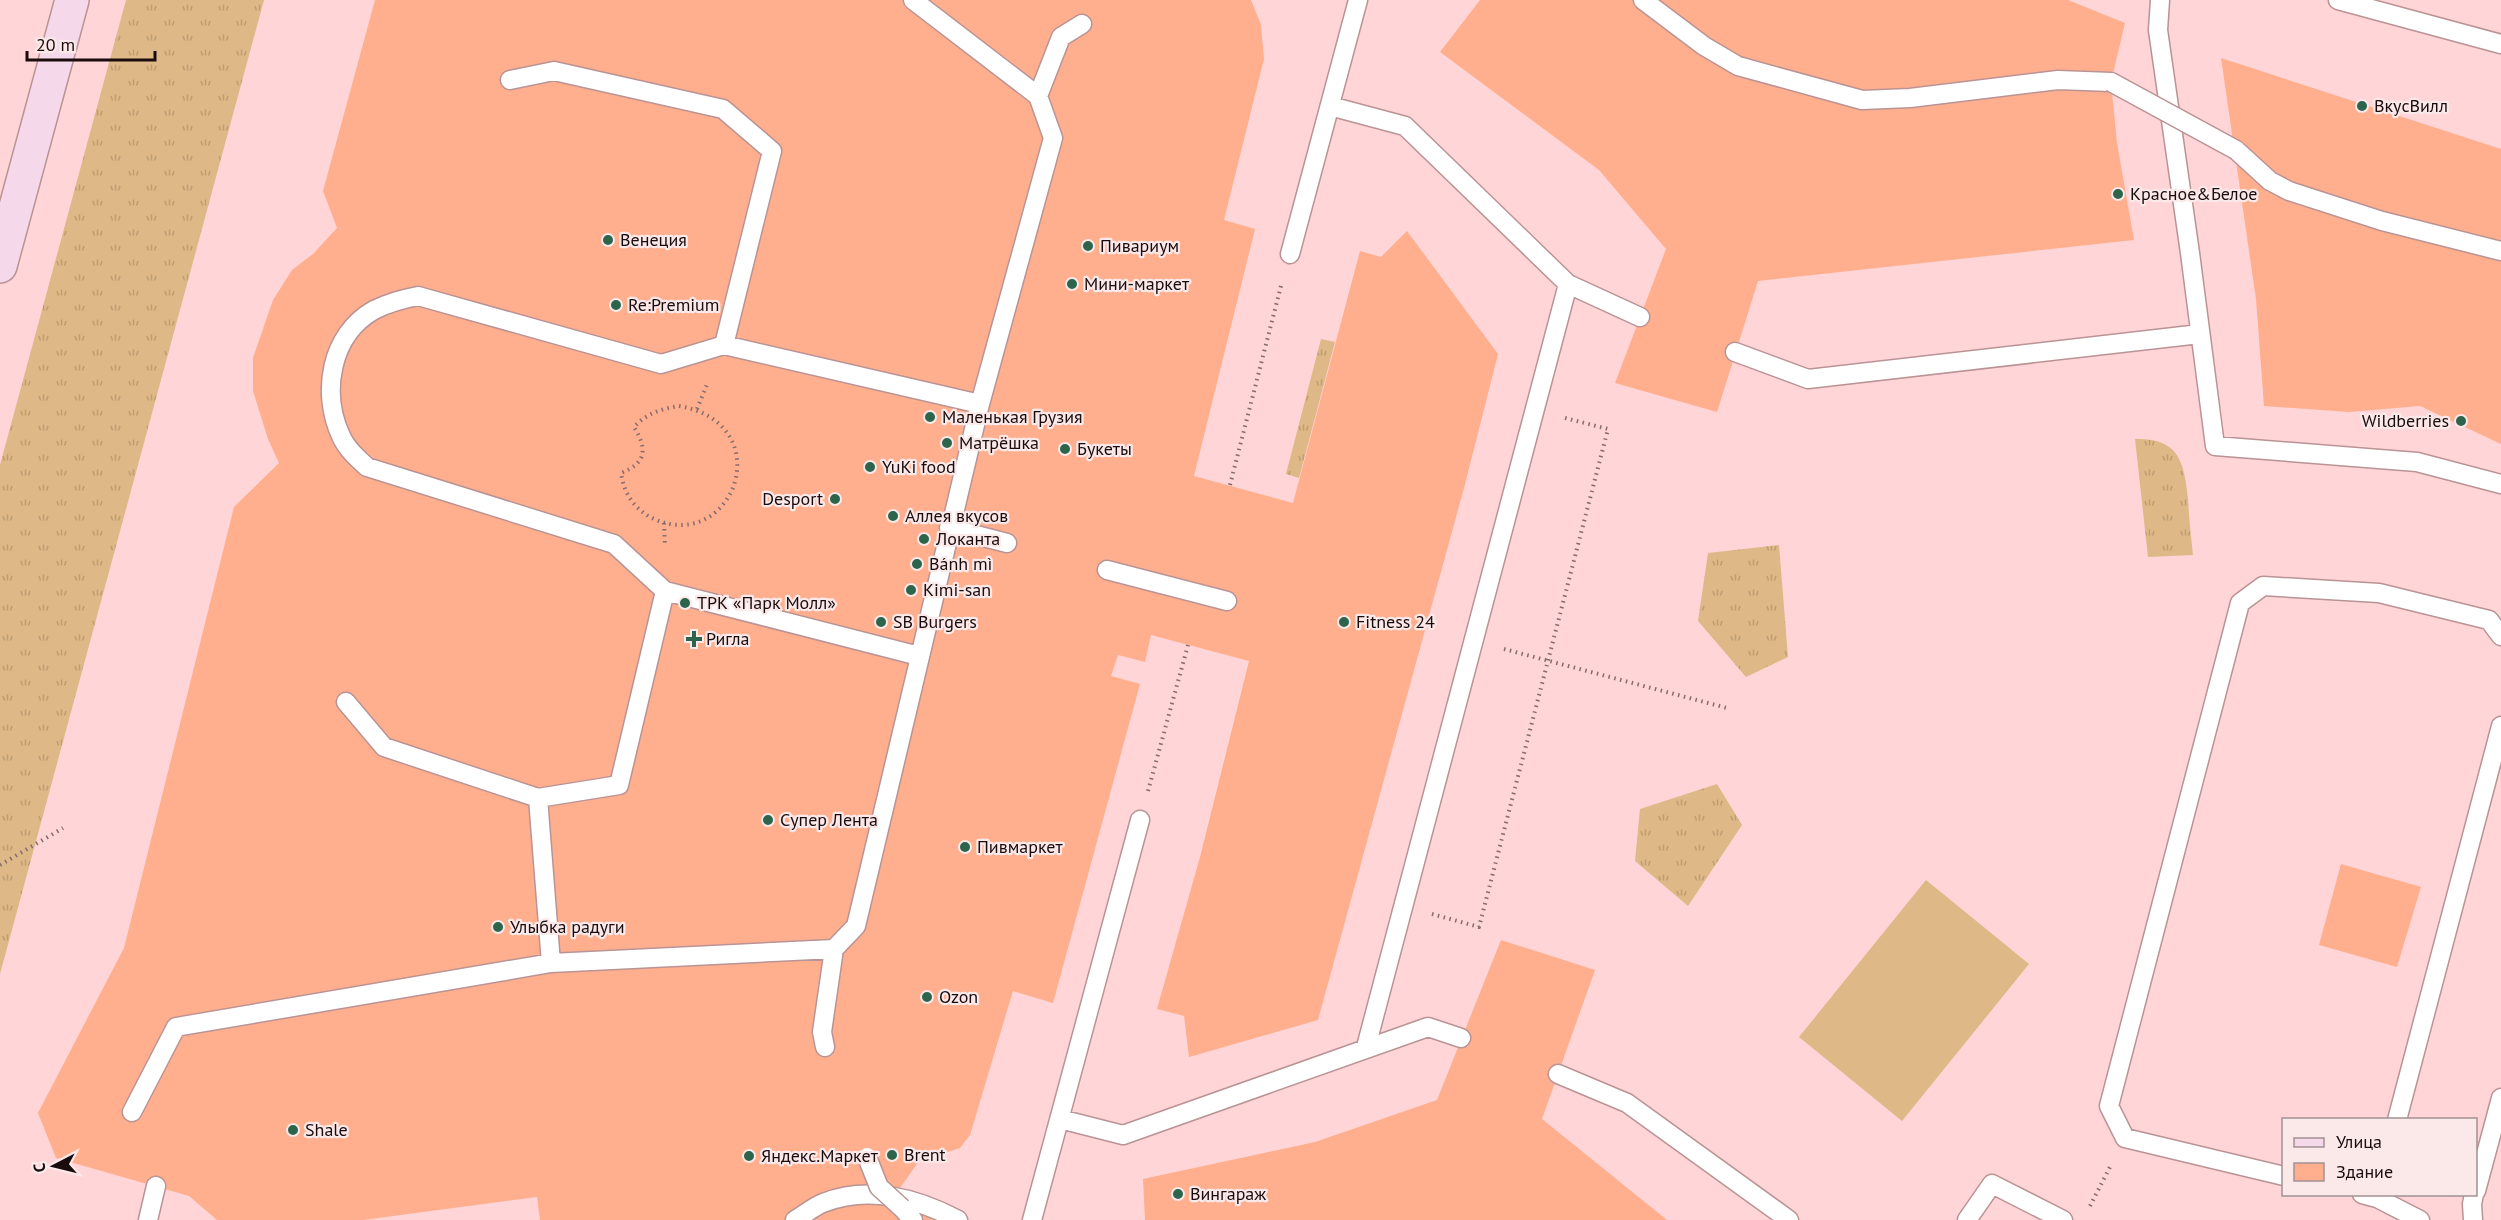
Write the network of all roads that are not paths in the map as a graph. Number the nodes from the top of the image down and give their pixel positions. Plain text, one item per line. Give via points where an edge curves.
1 (72, 0) edge
2 (912, 0) edge
3 (1358, 0) edge
4 (1643, 0) edge
5 (2160, 0) edge
6 (2338, 0) edge
7 (1082, 24) dead end
8 (2501, 44) edge
9 (510, 80) dead end
10 (1038, 96) junction
11 (1330, 106) junction
12 (2501, 251) edge
13 (1290, 254) road end
14 (0, 266) edge
15 (1568, 284) junction
16 (1640, 317) dead end
17 (2200, 334) junction
18 (724, 345) junction
19 (1735, 352) dead end
20 (980, 404) junction
21 (2501, 484) edge
22 (949, 528) junction
23 (1007, 543) dead end
24 (1107, 570) dead end
25 (665, 591) junction
26 (1227, 601) dead end
27 (2501, 636) edge
28 (919, 656) junction
29 (346, 702) dead end
30 (2501, 726) edge
31 (538, 798) junction
32 (1140, 820) road end
33 (834, 949) junction
34 (550, 963) junction
35 (1461, 1038) dead end
36 (825, 1047) dead end
37 (1366, 1047) junction
38 (1558, 1074) dead end
39 (2501, 1098) edge
40 (132, 1112) dead end
41 (2397, 1118) edge
42 (1060, 1119) junction
43 (867, 1157) dead end
44 (2282, 1176) edge
45 (2477, 1185) edge
46 (156, 1186) dead end
47 (889, 1196) junction
48 (2372, 1196) edge
49 (2474, 1196) edge
50 (908, 1214) edge
51 (148, 1220) edge
52 (795, 1220) edge
53 (958, 1220) edge
54 (1032, 1220) edge
55 (1789, 1220) edge
56 (1966, 1220) edge
57 (2063, 1220) edge
58 (2420, 1220) edge
59 (2473, 1220) edge

1 - 14 main road
2 - 10 lane
3 - 11 lane
4 - 12 lane, bridge via 1738,66 1862,100 2058,80 2111,82 2236,150 2270,181 2289,191 2382,221
5 - 17 lane via 2158,30
6 - 8 lane
7 - 10 lane via 1061,37
9 - 18 lane via 554,70 723,109 772,151
10 - 20 lane via 1053,138
11 - 13 lane
11 - 15 lane via 1406,126
15 - 16 lane
15 - 37 lane
17 - 19 lane via 1808,379
17 - 21 lane via 2214,446 2416,462
18 - 20 lane
18 - 25 lane via 661,364 418,296 372,311 340,346 332,369 329,393 340,436 367,467 614,544
20 - 22 lane
22 - 23 lane
22 - 28 lane
24 - 26 lane
25 - 28 lane
25 - 31 lane via 619,785
27 - 44 lane via 2489,620 2379,593 2263,586 2240,603 2109,1106 2125,1138
28 - 33 lane via 856,926
29 - 31 lane via 384,747
30 - 41 lane
31 - 34 lane
32 - 42 lane
33 - 34 lane
33 - 36 lane via 822,1032
34 - 40 lane via 176,1027
35 - 37 lane via 1428,1027
37 - 42 lane via 1123,1135
38 - 55 lane via 1627,1102
39 - 45 lane
42 - 54 lane
43 - 47 lane, bridge via 879,1187
46 - 51 lane
47 - 50 lane, bridge
47 - 52 lane via 867,1193 844,1197 822,1204
47 - 53 lane
48 - 58 lane
49 - 59 lane
56 - 57 lane via 1992,1184

